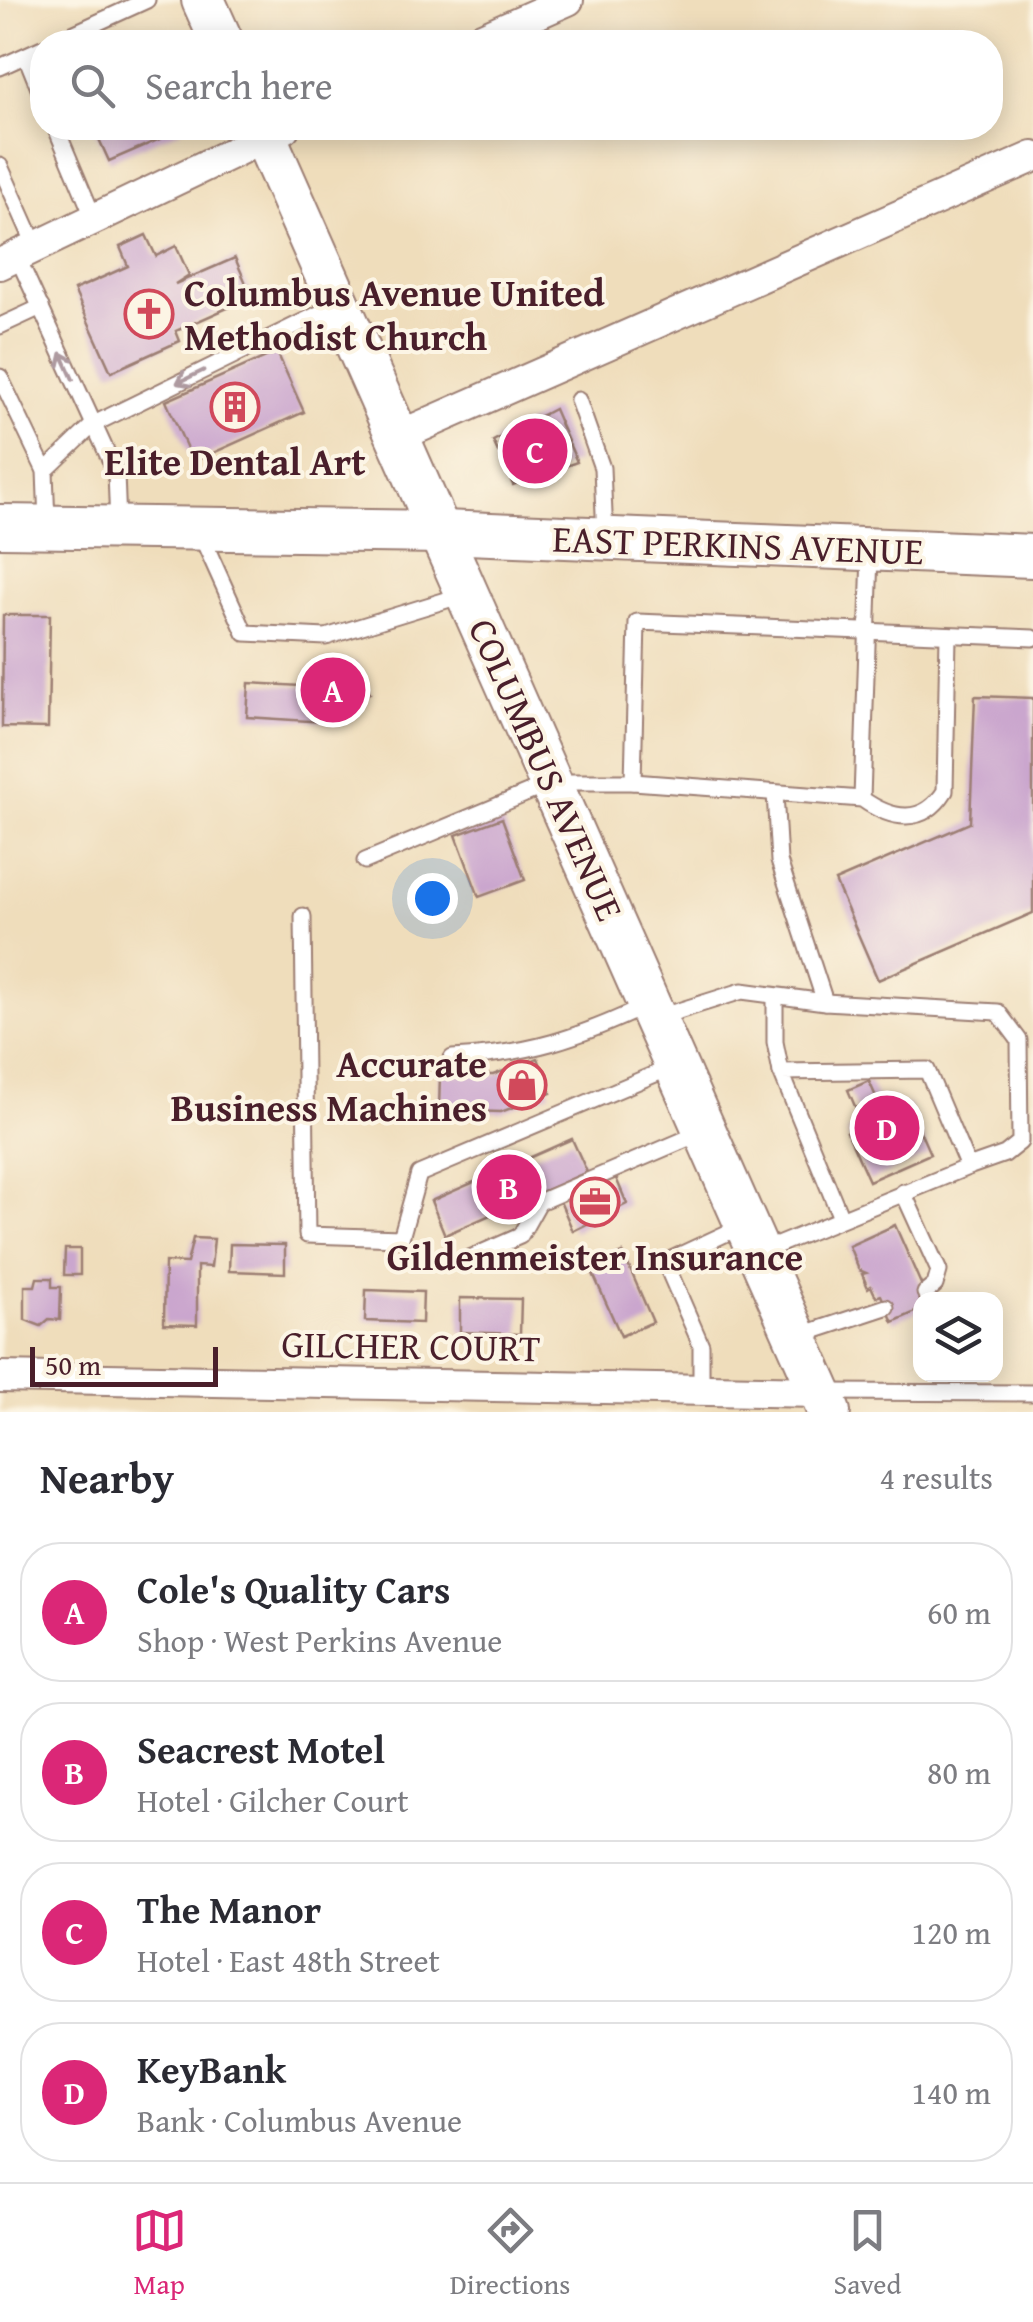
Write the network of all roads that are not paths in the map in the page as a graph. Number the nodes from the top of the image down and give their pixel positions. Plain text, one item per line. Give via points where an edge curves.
1 (147, 0) edge
2 (203, 0) edge
3 (568, 0) edge
4 (81, 30) edge
5 (217, 30) edge
6 (500, 30) edge
7 (30, 54) edge
8 (26, 56) junction
9 (30, 66) edge
10 (0, 67) edge
11 (61, 140) edge
12 (251, 140) edge
13 (274, 140) edge
14 (1033, 157) edge
15 (0, 166) edge
16 (95, 222) junction
17 (18, 255) edge
18 (340, 304) junction
19 (40, 307) junction
20 (0, 326) edge
21 (0, 377) edge
22 (578, 400) dead end
23 (94, 424) junction
24 (399, 436) junction
25 (45, 471) junction
26 (0, 526) edge
27 (47, 527) junction
28 (118, 528) junction
29 (199, 530) junction
30 (442, 532) junction
31 (605, 540) junction
32 (870, 550) junction
33 (1033, 556) edge
34 (470, 593) junction
35 (866, 632) junction
36 (948, 635) junction
37 (1033, 638) edge
38 (554, 782) junction
39 (633, 782) junction
40 (775, 793) junction
41 (862, 798) junction
42 (366, 861) dead end
43 (303, 916) dead end
44 (775, 998) junction
45 (825, 1002) junction
46 (653, 1011) junction
47 (452, 1058) dead end
48 (676, 1066) junction
49 (781, 1072) junction
50 (706, 1131) junction
51 (968, 1168) junction
52 (903, 1192) junction
53 (841, 1218) junction
54 (752, 1238) junction
55 (463, 1261) dead end
56 (926, 1292) edge
57 (886, 1307) dead end
58 (794, 1337) junction
59 (0, 1377) edge
60 (701, 1391) junction
61 (1033, 1393) edge
62 (824, 1402) edge

1 - 4 lane
2 - 5 main road
3 - 6 street
7 - 8 lane
8 - 9 lane
8 - 10 lane
11 - 16 lane
12 - 16 street
13 - 18 main road, COLUMBUS AVENUE
14 - 24 street
15 - 17 lane
16 - 17 street
17 - 19 lane
18 -> 23 lane
18 - 24 main road, COLUMBUS AVENUE
19 - 20 lane
23 -> 19 lane
21 - 25 lane
22 - 31 lane via 602,468
23 - 25 lane
23 - 28 lane via 116,473
24 - 30 main road, COLUMBUS AVENUE
25 - 27 lane
26 - 27 main road, EAST PERKINS AVENUE
27 - 28 main road, EAST PERKINS AVENUE
28 - 29 main road, EAST PERKINS AVENUE
29 - 30 main road, EAST PERKINS AVENUE
29 - 34 lane via 244,633 326,638
30 - 31 main road, EAST PERKINS AVENUE
30 - 34 main road, COLUMBUS AVENUE
31 - 32 main road, EAST PERKINS AVENUE
32 - 33 main road, EAST PERKINS AVENUE
32 - 35 lane
34 - 38 main road, COLUMBUS AVENUE
35 - 36 lane
35 - 39 lane via 637,622
35 - 41 lane
36 - 37 lane
36 - 41 lane via 945,791 934,807 912,817 886,816
38 - 39 lane
38 - 42 lane
38 - 46 main road, COLUMBUS AVENUE
39 - 40 lane
40 - 41 lane
40 - 45 lane via 779,861
43 - 48 lane via 307,1234 401,1238 419,1174
44 - 45 lane
44 - 46 lane via 742,991
44 - 49 lane
45 - 51 lane via 998,1012 1019,1040 1020,1142
46 - 47 lane via 576,1038
46 - 48 main road, COLUMBUS AVENUE
48 - 50 main road, COLUMBUS AVENUE
49 - 51 lane via 927,1070
49 - 53 lane
50 - 54 main road, COLUMBUS AVENUE
50 - 55 lane via 539,1202 520,1236
51 - 52 lane
52 - 53 lane
52 - 56 lane via 939,1272
53 - 54 lane
54 - 58 main road, COLUMBUS AVENUE
54 - 60 lane via 665,1262 701,1345
57 - 58 lane
58 - 62 main road, COLUMBUS AVENUE
59 - 60 street, GILCHER COURT
60 - 62 street, GILCHER COURT
61 - 62 lane

